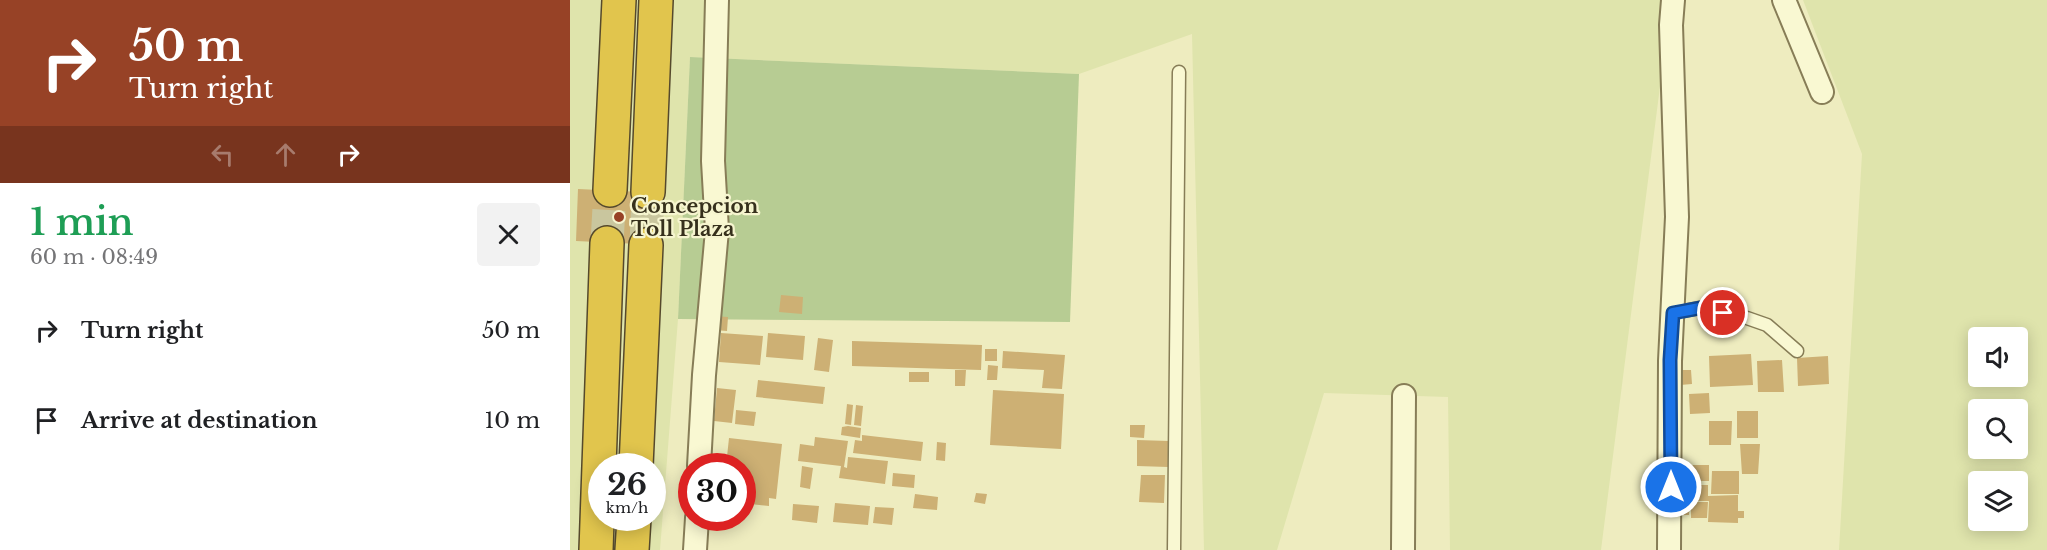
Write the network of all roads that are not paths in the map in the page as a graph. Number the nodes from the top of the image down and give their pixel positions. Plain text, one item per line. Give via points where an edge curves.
1 (619, 0) edge
2 (656, 0) edge
3 (717, 0) edge
4 (1673, 0) edge
5 (1784, 0) edge
6 (1179, 72) dead end
7 (1822, 92) dead end
8 (610, 190) tunnel mouth
9 (648, 192) tunnel mouth
10 (607, 243) tunnel mouth
11 (646, 245) tunnel mouth
12 (1673, 313) junction
13 (1797, 351) dead end
14 (1404, 396) dead end
15 (637, 453) edge
16 (700, 453) edge
17 (633, 531) edge
18 (696, 531) edge
19 (597, 550) edge
20 (632, 550) edge
21 (695, 550) edge
22 (1174, 550) edge
23 (1403, 550) edge
24 (1669, 550) edge

1 - 8 highway
2 - 9 highway
3 - 16 street via 713,161 717,230
4 - 12 street via 1677,217
5 - 7 street
6 - 22 lane
10 - 19 highway
11 - 15 highway
12 - 13 lane via 1700,308 1747,318 1767,325
12 - 24 street
14 - 23 street
17 - 20 highway
18 - 21 street

